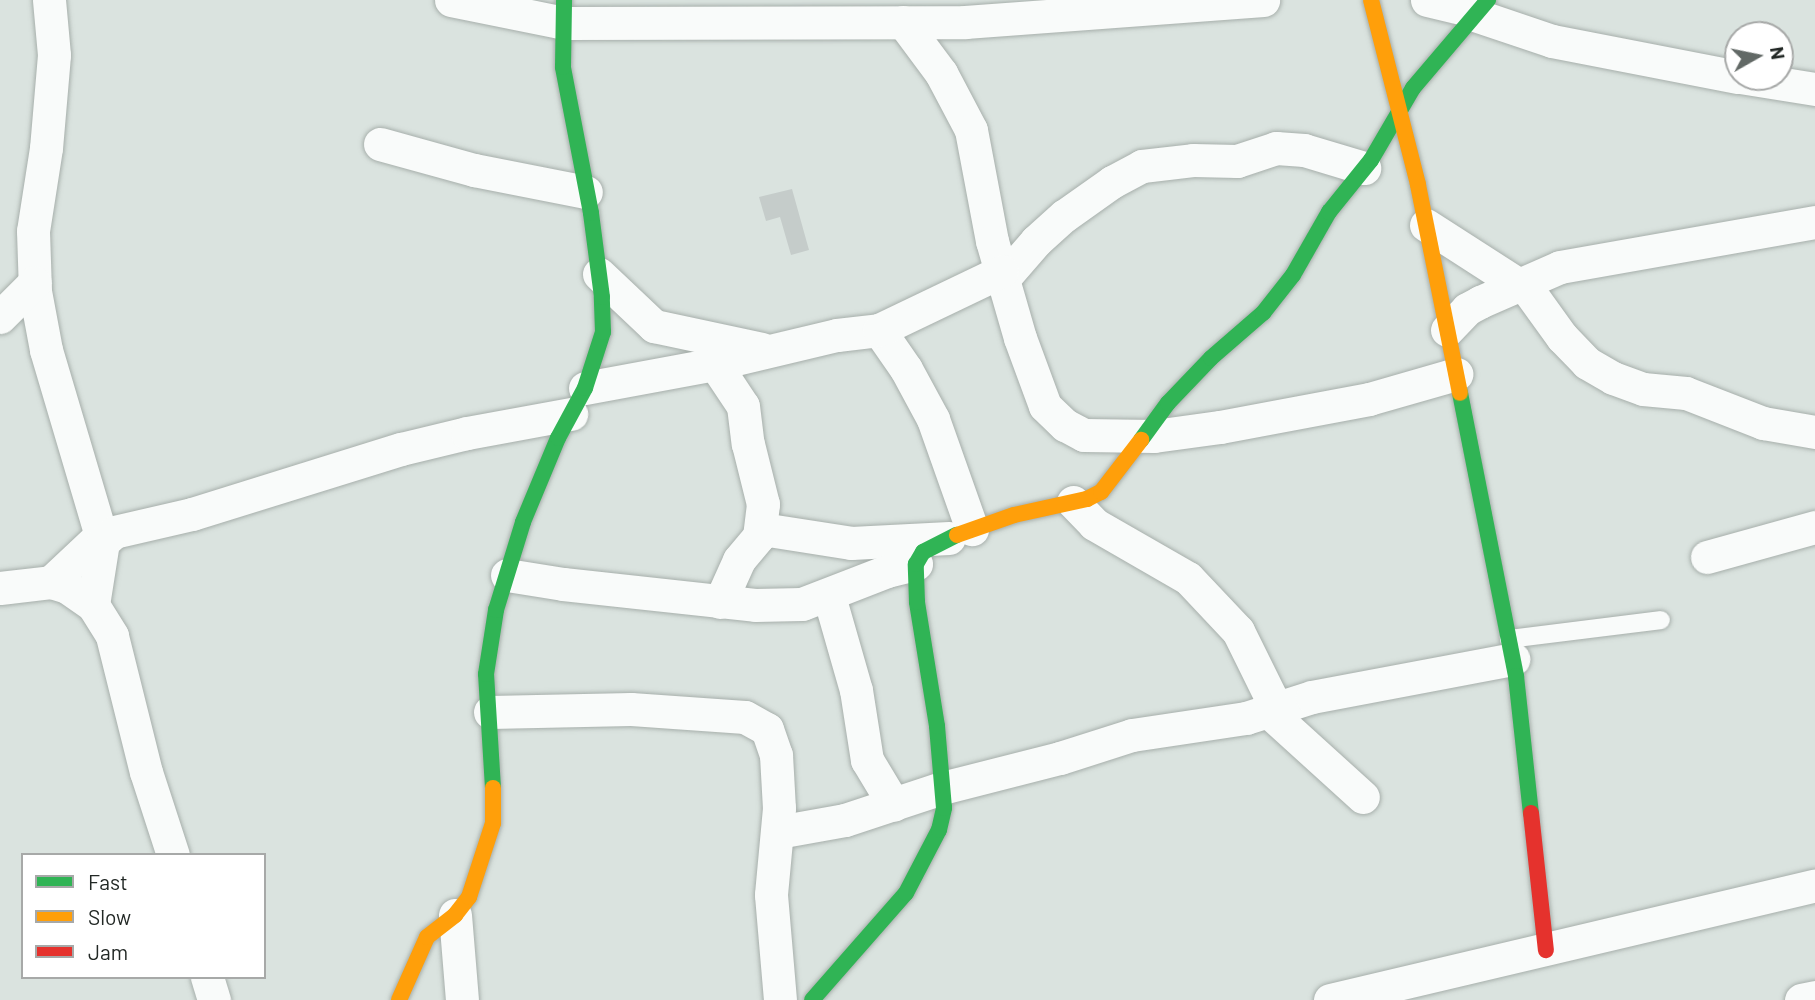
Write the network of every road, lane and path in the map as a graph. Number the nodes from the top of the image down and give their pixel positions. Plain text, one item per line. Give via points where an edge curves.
1 (50, 0) edge
2 (452, 0) edge
3 (1263, 0) edge
4 (1371, 0) edge
5 (1427, 0) edge
6 (1481, 9) edge
7 (564, 12) edge
8 (895, 15) edge
9 (1724, 74) edge
10 (1794, 86) edge
11 (1815, 89) edge
12 (1399, 114) junction
13 (380, 144) dead end
14 (1364, 168) junction
15 (586, 192) junction
16 (1815, 222) edge
17 (1426, 225) junction
18 (599, 274) junction
19 (1003, 274) junction
20 (34, 282) junction
21 (1521, 284) junction
22 (0, 317) edge
23 (879, 330) junction
24 (1447, 330) junction
25 (771, 352) junction
26 (715, 364) junction
27 (1455, 374) junction
28 (578, 401) junction
29 (1815, 432) edge
30 (1145, 436) junction
31 (1073, 502) junction
32 (1815, 527) edge
33 (762, 529) junction
34 (961, 533) junction
35 (102, 539) junction
36 (1707, 557) dead end
37 (916, 564) junction
38 (507, 575) junction
39 (51, 582) junction
40 (0, 589) edge
41 (829, 596) junction
42 (720, 601) junction
43 (93, 606) junction
44 (1661, 620) dead end
45 (1511, 649) junction
46 (1272, 709) junction
47 (490, 712) junction
48 (942, 788) junction
49 (1363, 797) dead end
50 (894, 805) junction
51 (778, 832) junction
52 (172, 853) edge
53 (1815, 885) edge
54 (454, 915) junction
55 (1546, 950) junction
56 (209, 979) edge
57 (1815, 997) edge
58 (214, 1000) edge
59 (399, 1000) edge
60 (462, 1000) edge
61 (780, 1000) edge
62 (812, 1000) edge
63 (1330, 1000) edge
64 (1801, 1000) edge

1 - 20 street via 54,55 33,231
2 - 7 street
3 - 8 street via 965,22
4 - 12 street
5 - 6 street
6 - 9 street via 1552,41
6 - 12 street via 1428,69
7 - 8 street
7 - 15 street via 563,67
8 - 19 street via 941,73 971,130 992,241
10 - 11 street
12 - 14 street
12 - 17 street
13 - 15 street via 474,170
14 - 19 street via 1304,150 1276,148 1237,160 1142,166 1064,216
14 - 30 street via 1329,212 1293,275 1263,313 1211,358
15 - 18 street
16 - 21 street via 1560,267
17 - 21 street
17 - 24 street
18 - 25 street via 654,326
18 - 28 street via 603,332
19 - 23 street
19 - 30 street via 1045,405 1065,425 1084,435
20 - 22 street
20 - 35 street via 46,350
21 - 24 street via 1467,309
21 - 29 street via 1587,363 1613,378 1643,388 1686,393 1744,418
23 - 25 street
23 - 34 street via 933,419
24 - 27 street
25 - 26 street
26 - 28 street
26 - 33 street via 743,406 762,504
27 - 30 street via 1369,398 1220,427
27 - 45 street
28 - 35 street
28 - 38 street via 523,522
30 - 31 street via 1101,492
31 - 34 street
31 - 46 street via 1094,524 1188,578 1238,631
32 - 36 street
33 - 34 street via 851,543
33 - 42 street via 739,560
34 - 37 street via 923,552
35 - 39 street
35 - 43 street
37 - 41 street
37 - 48 street
38 - 42 street
38 - 47 street via 486,674
39 - 40 street
39 - 43 street via 68,587
41 - 42 street via 802,604
41 - 50 street via 856,690 867,760
43 - 52 street via 112,636 146,772
44 - 45 lane
45 - 46 street
45 - 55 street
46 - 48 street via 1247,718 1132,735
46 - 49 street
47 - 51 street via 631,709 745,717 768,729 776,755
47 - 54 street via 493,822 469,897
48 - 50 street
48 - 62 street via 939,830 906,893
50 - 51 street via 845,820
51 - 61 street via 771,895
53 - 55 street
54 - 59 street via 428,937
54 - 60 street
55 - 63 street
56 - 58 street
57 - 64 street

